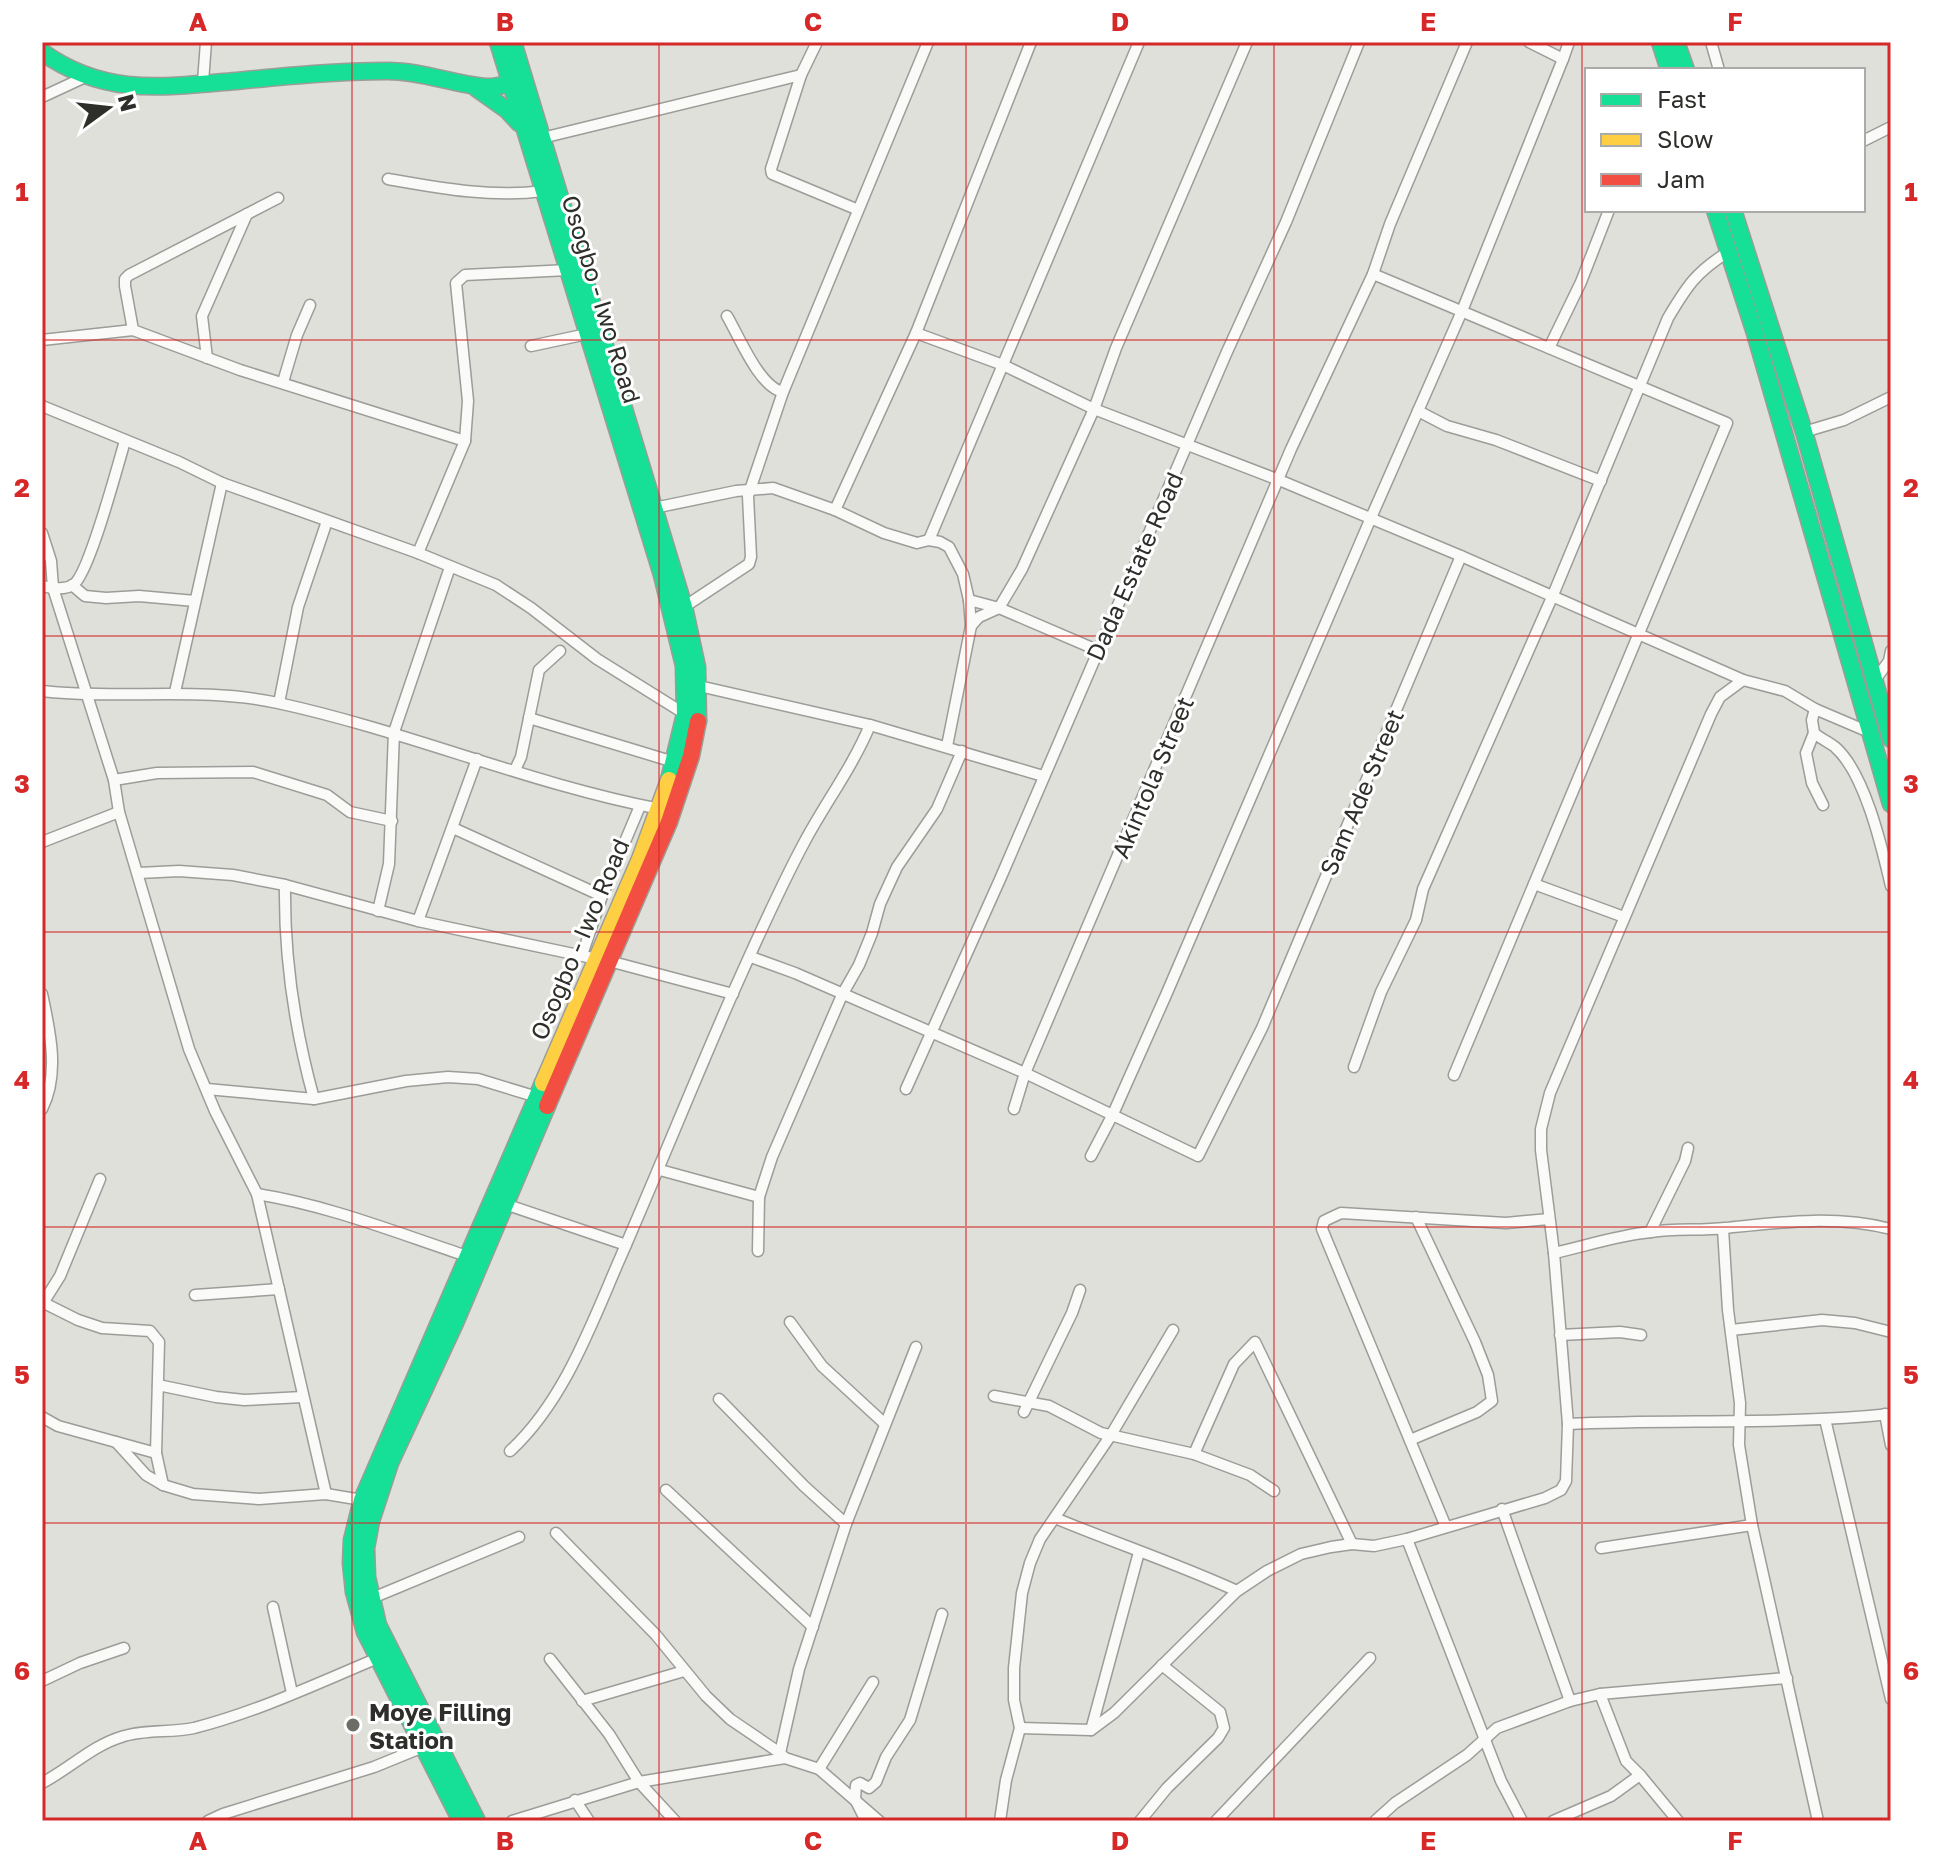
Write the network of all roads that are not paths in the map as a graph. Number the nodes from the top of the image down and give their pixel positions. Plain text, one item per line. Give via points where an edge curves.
1 (206, 42) edge
2 (498, 42) edge
3 (513, 42) edge
4 (817, 42) edge
5 (928, 42) edge
6 (1031, 42) edge
7 (1139, 42) edge
8 (1247, 42) edge
9 (1359, 42) edge
10 (1467, 42) edge
11 (1529, 42) edge
12 (1569, 42) edge
13 (1660, 42) edge
14 (1676, 42) edge
15 (1711, 42) edge
16 (42, 52) edge
17 (1563, 59) junction
18 (1668, 68) edge
19 (1685, 68) edge
20 (1718, 68) edge
21 (801, 75) junction
22 (83, 78) junction
23 (203, 82) junction
24 (517, 82) junction
25 (471, 85) junction
26 (42, 97) edge
27 (1891, 127) edge
28 (534, 137) junction
29 (1865, 140) edge
30 (388, 179) dead end
31 (543, 191) junction
32 (278, 198) dead end
33 (856, 209) junction
34 (1608, 212) edge
35 (1716, 212) edge
36 (1734, 212) edge
37 (247, 214) junction
38 (1728, 252) junction
39 (568, 270) junction
40 (1373, 274) junction
41 (310, 305) dead end
42 (1462, 311) junction
43 (727, 316) dead end
44 (133, 330) junction
45 (916, 333) junction
46 (587, 334) junction
47 (42, 340) edge
48 (531, 346) dead end
49 (1549, 348) junction
50 (207, 358) junction
51 (1003, 365) junction
52 (283, 382) junction
53 (1641, 385) junction
54 (783, 392) junction
55 (1891, 397) edge
56 (42, 406) edge
57 (1094, 409) junction
58 (1418, 411) junction
59 (1804, 432) junction
60 (125, 441) junction
61 (465, 441) junction
62 (1187, 446) junction
63 (1279, 480) junction
64 (1601, 481) junction
65 (222, 483) junction
66 (750, 489) junction
67 (654, 508) junction
68 (835, 510) junction
69 (1370, 520) junction
70 (327, 521) junction
71 (42, 533) edge
72 (929, 540) junction
73 (418, 553) junction
74 (1461, 556) junction
75 (450, 567) junction
76 (72, 585) junction
77 (47, 587) edge
78 (1553, 595) junction
79 (969, 600) junction
80 (195, 601) junction
81 (684, 607) junction
82 (999, 608) junction
83 (971, 626) junction
84 (1640, 634) junction
85 (1097, 650) junction
86 (560, 651) dead end
87 (1891, 651) edge
88 (1743, 680) junction
89 (1874, 681) junction
90 (699, 686) junction
91 (42, 691) edge
92 (175, 692) junction
93 (85, 696) junction
94 (279, 703) junction
95 (1815, 709) junction
96 (685, 714) junction
97 (529, 718) junction
98 (870, 725) junction
99 (394, 732) junction
100 (1870, 732) junction
101 (1814, 733) junction
102 (1891, 740) edge
103 (947, 746) junction
104 (962, 751) junction
105 (477, 759) junction
106 (674, 762) junction
107 (515, 770) junction
108 (1043, 776) junction
109 (114, 780) junction
110 (1891, 804) edge
111 (1823, 805) dead end
112 (640, 806) junction
113 (660, 809) junction
114 (119, 812) junction
115 (392, 821) junction
116 (453, 828) junction
117 (42, 842) edge
118 (139, 873) junction
119 (1534, 884) junction
120 (285, 885) junction
121 (1891, 886) edge
122 (602, 896) junction
123 (378, 911) junction
124 (1624, 917) junction
125 (418, 921) junction
126 (751, 957) junction
127 (596, 958) junction
128 (42, 994) edge
129 (733, 994) junction
130 (842, 995) junction
131 (930, 1032) junction
132 (47, 1046) edge
133 (1354, 1067) dead end
134 (1025, 1073) junction
135 (1454, 1075) dead end
136 (207, 1089) junction
137 (906, 1089) dead end
138 (537, 1097) junction
139 (314, 1099) junction
140 (42, 1109) edge
141 (1014, 1109) dead end
142 (1113, 1114) junction
143 (1688, 1148) dead end
144 (1091, 1156) dead end
145 (660, 1170) junction
146 (100, 1179) dead end
147 (257, 1194) junction
148 (759, 1197) junction
149 (505, 1204) junction
150 (1416, 1217) junction
151 (1549, 1219) junction
152 (1723, 1229) junction
153 (1891, 1229) edge
154 (1650, 1232) junction
155 (626, 1245) junction
156 (758, 1251) dead end
157 (1554, 1253) junction
158 (467, 1256) junction
159 (279, 1289) junction
160 (1080, 1290) dead end
161 (195, 1295) dead end
162 (42, 1302) edge
163 (790, 1322) dead end
164 (1173, 1330) dead end
165 (1731, 1330) junction
166 (1891, 1332) edge
167 (1560, 1335) junction
168 (1641, 1335) dead end
169 (916, 1347) dead end
170 (158, 1385) junction
171 (994, 1396) dead end
172 (303, 1397) junction
173 (719, 1399) dead end
174 (1026, 1407) junction
175 (1888, 1414) edge
176 (42, 1417) edge
177 (1825, 1419) junction
178 (1739, 1422) junction
179 (885, 1424) junction
180 (1568, 1424) junction
181 (1111, 1435) junction
182 (1410, 1440) junction
183 (116, 1442) junction
184 (1891, 1445) edge
185 (510, 1451) dead end
186 (156, 1453) junction
187 (1194, 1454) junction
188 (163, 1485) junction
189 (666, 1490) dead end
190 (1274, 1491) dead end
191 (326, 1494) junction
192 (362, 1500) junction
193 (1502, 1509) junction
194 (1055, 1518) junction
195 (846, 1524) junction
196 (1752, 1525) junction
197 (1446, 1527) junction
198 (556, 1533) dead end
199 (519, 1537) dead end
200 (1407, 1539) junction
201 (1352, 1544) junction
202 (1601, 1548) dead end
203 (1139, 1552) junction
204 (1237, 1591) junction
205 (370, 1599) junction
206 (273, 1607) dead end
207 (942, 1614) dead end
208 (813, 1627) junction
209 (124, 1648) dead end
210 (378, 1658) junction
211 (1370, 1658) dead end
212 (550, 1659) dead end
213 (1162, 1665) junction
214 (684, 1671) junction
215 (1787, 1678) junction
216 (42, 1681) edge
217 (873, 1682) dead end
218 (292, 1693) junction
219 (1600, 1694) junction
220 (1891, 1699) edge
221 (582, 1701) junction
222 (1570, 1701) junction
223 (1020, 1728) junction
224 (1091, 1730) junction
225 (1485, 1741) junction
226 (423, 1747) junction
227 (782, 1755) junction
228 (819, 1769) junction
229 (1640, 1775) junction
230 (639, 1782) junction
231 (42, 1783) edge
232 (855, 1799) junction
233 (575, 1800) junction
234 (208, 1821) edge
235 (461, 1821) edge
236 (477, 1821) edge
237 (512, 1821) edge
238 (589, 1821) edge
239 (675, 1821) edge
240 (866, 1821) edge
241 (879, 1821) edge
242 (1000, 1821) edge
243 (1140, 1821) edge
244 (1216, 1821) edge
245 (1375, 1821) edge
246 (1522, 1821) edge
247 (1553, 1821) edge
248 (1678, 1821) edge
249 (1818, 1821) edge

1 - 23 street
2 - 24 main road, Osogbo - Iwo Road
3 - 24 main road, Osogbo - Iwo Road
4 - 21 street
5 - 33 street
6 - 45 street
7 - 51 street
8 - 57 street
9 - 62 street, Dada Estate Road
10 - 40 street, Akintola Street
11 - 17 street
12 - 17 street
13 - 18 main road
14 - 19 main road
15 - 20 street
16 - 22 main road
17 - 42 street
21 - 28 street
21 - 33 street via 771,163 772,174
22 - 23 main road via 150,88
22 - 26 street
23 - 25 main road via 394,71
24 - 25 main road
24 - 28 main road, Osogbo - Iwo Road
25 - 28 main road
27 - 29 street
28 - 31 main road, Osogbo - Iwo Road
28 - 67 main road, Osogbo - Iwo Road
30 - 31 street via 446,189
31 - 39 main road, Osogbo - Iwo Road
32 - 37 street
33 - 54 street
34 - 49 street
35 - 38 main road
36 - 59 main road
37 - 44 street via 125,279
37 - 50 street via 202,316
38 - 53 street via 1688,284
38 - 100 main road
39 - 46 main road, Osogbo - Iwo Road
39 - 61 street via 465,275 456,283 468,401
40 - 42 street
40 - 63 street, Akintola Street
41 - 52 street
42 - 49 street
42 - 58 street
43 - 54 street via 757,370 774,390
44 - 47 street
44 - 50 street
45 - 51 street
45 - 68 street
46 - 48 street
46 - 96 main road, Osogbo - Iwo Road via 673,618 684,666
49 - 53 street
50 - 52 street
51 - 57 street
51 - 72 street
52 - 61 street
53 - 64 street
53 - 84 street via 1727,423
54 - 66 street
55 - 59 street
56 - 60 street
57 - 62 street
57 - 82 street
58 - 64 street
58 - 69 street
59 - 89 main road
60 - 65 street
60 - 76 street via 90,553
61 - 73 street
62 - 63 street
62 - 85 street, Dada Estate Road
63 - 69 street
63 - 134 street, Akintola Street
64 - 78 street
65 - 70 street
65 - 80 street
66 - 67 street
66 - 68 street via 773,488
66 - 81 street via 749,564
67 - 81 main road, Osogbo - Iwo Road
68 - 72 street via 884,533 917,543
69 - 74 street
69 - 142 street
70 - 73 street
70 - 94 street via 298,607
71 - 77 street via 51,561
72 - 79 street via 949,547 956,556
73 - 75 street
74 - 78 street
74 - 142 street, Sam Ade Street via 1262,1028 1198,1156
75 - 96 street via 496,585 597,659
75 - 99 street
76 - 77 street
76 - 80 street via 85,596
77 - 93 street
78 - 84 street
78 - 133 street via 1423,889 1416,920 1381,992
79 - 82 street
79 - 83 street
80 - 92 street
81 - 90 main road, Osogbo - Iwo Road
82 - 83 street
82 - 85 street
83 - 103 street
84 - 88 street
84 - 119 street
85 - 108 street, Dada Estate Road
86 - 97 street via 539,670
87 - 89 street
88 - 95 street via 1785,691
88 - 124 street via 1720,697 1711,714
89 - 102 main road
90 - 98 street
90 - 127 main road, Osogbo - Iwo Road via 695,741 669,822
91 - 93 street
92 - 93 street
92 - 94 street
93 - 109 street
94 - 99 street
95 - 100 street
95 - 101 street
96 - 106 main road, Osogbo - Iwo Road
97 - 106 street
97 - 107 street
98 - 103 street
98 - 126 street via 803,844
99 - 105 street
99 - 115 street
100 - 102 street
100 - 110 main road
101 - 111 street via 1806,753
101 - 121 street via 1848,762 1877,833
103 - 104 street
104 - 108 street
104 - 130 street via 937,809 897,867
105 - 107 street
105 - 116 street
106 - 113 main road, Osogbo - Iwo Road
107 - 112 street
108 - 131 street, Dada Estate Road
109 - 114 street
109 - 115 street via 157,773 253,772 327,795 350,812
112 - 113 street
112 - 122 street
113 - 127 main road, Osogbo - Iwo Road
114 - 117 street
114 - 118 street
115 - 123 street
116 - 122 street
116 - 125 street
118 - 120 street via 233,875
118 - 136 street via 189,1049
119 - 124 street
119 - 135 street
120 - 123 street
120 - 139 street via 292,1000
122 - 127 street
123 - 125 street
124 - 151 street via 1550,1093 1541,1129
125 - 127 street
126 - 129 street
126 - 130 street
127 - 129 street
127 - 138 main road, Osogbo - Iwo Road
127 - 149 main road, Osogbo - Iwo Road
128 - 132 street
129 - 145 street
130 - 131 street
130 - 148 street
131 - 134 street
131 - 137 street, Dada Estate Road
132 - 140 street via 50,1087
134 - 141 street, Akintola Street
134 - 142 street
136 - 139 street
136 - 147 street
138 - 139 street via 478,1079 448,1077
138 - 158 main road, Osogbo - Iwo Road
142 - 144 street
143 - 154 street
145 - 148 street
145 - 155 street
146 - 162 street via 60,1276
147 - 158 street via 379,1224
147 - 159 street
148 - 156 street
149 - 155 street
149 - 205 main road, Osogbo - Iwo Road via 376,1505 366,1548
150 - 151 street via 1506,1223
150 - 182 street via 1475,1342 1492,1401
150 - 182 street via 1341,1213 1328,1218 1322,1229
151 - 157 street
152 - 153 street via 1808,1220 1860,1221
152 - 154 street
152 - 165 street
154 - 157 street
155 - 185 street via 561,1383
157 - 167 street
158 - 192 main road, Osogbo - Iwo Road
159 - 161 street
159 - 172 street
160 - 174 street
162 - 170 street via 102,1328 150,1331 159,1342
163 - 179 street via 822,1366
164 - 181 street
165 - 166 street via 1822,1320
165 - 178 street
167 - 168 street
167 - 180 street
169 - 179 street
170 - 172 street via 244,1400
170 - 186 street
171 - 174 street
172 - 191 street
173 - 195 street
174 - 181 street via 1049,1406
175 - 177 street
175 - 184 street
176 - 183 street
177 - 178 street
177 - 220 street
178 - 180 street
178 - 196 street
179 - 195 street
180 - 193 street via 1566,1481 1561,1490
181 - 187 street
181 - 194 street
182 - 197 street
183 - 186 street
183 - 188 street via 146,1475
186 - 188 street
187 - 190 street via 1250,1475
187 - 201 street via 1234,1364 1255,1342
188 - 191 street via 193,1494 259,1499
189 - 208 street
191 - 192 street
192 - 210 main road, Osogbo - Iwo Road via 351,1563 358,1610
193 - 197 street
193 - 222 street
194 - 203 street
194 - 223 street via 1040,1539 1022,1593 1014,1668
195 - 208 street
196 - 202 street
196 - 215 street
197 - 200 street
198 - 214 street
199 - 205 street
200 - 201 street
200 - 225 street
201 - 204 street via 1301,1554
203 - 204 street
203 - 224 street
204 - 213 street
205 - 236 main road, Osogbo - Iwo Road via 390,1654
206 - 218 street
207 - 232 street via 910,1720 876,1782 869,1788 858,1784
208 - 227 street
209 - 216 street
210 - 218 street
210 - 226 main road, Osogbo - Iwo Road
211 - 244 street
212 - 221 street
213 - 224 street
213 - 243 street via 1220,1712 1224,1728
214 - 221 street
214 - 227 street via 730,1719
215 - 219 street
215 - 249 street
217 - 228 street
218 - 231 street via 192,1728 123,1736
219 - 222 street
219 - 229 street via 1626,1761
221 - 230 street
222 - 225 street via 1497,1728
223 - 224 street
223 - 242 street
225 - 245 street
225 - 246 street
226 - 234 street
226 - 235 main road, Osogbo - Iwo Road
227 - 228 street
227 - 230 street
228 - 232 street
229 - 247 street via 1611,1796
229 - 248 street
230 - 233 street
230 - 239 street
232 - 240 street
232 - 241 street
233 - 237 street
233 - 238 street

